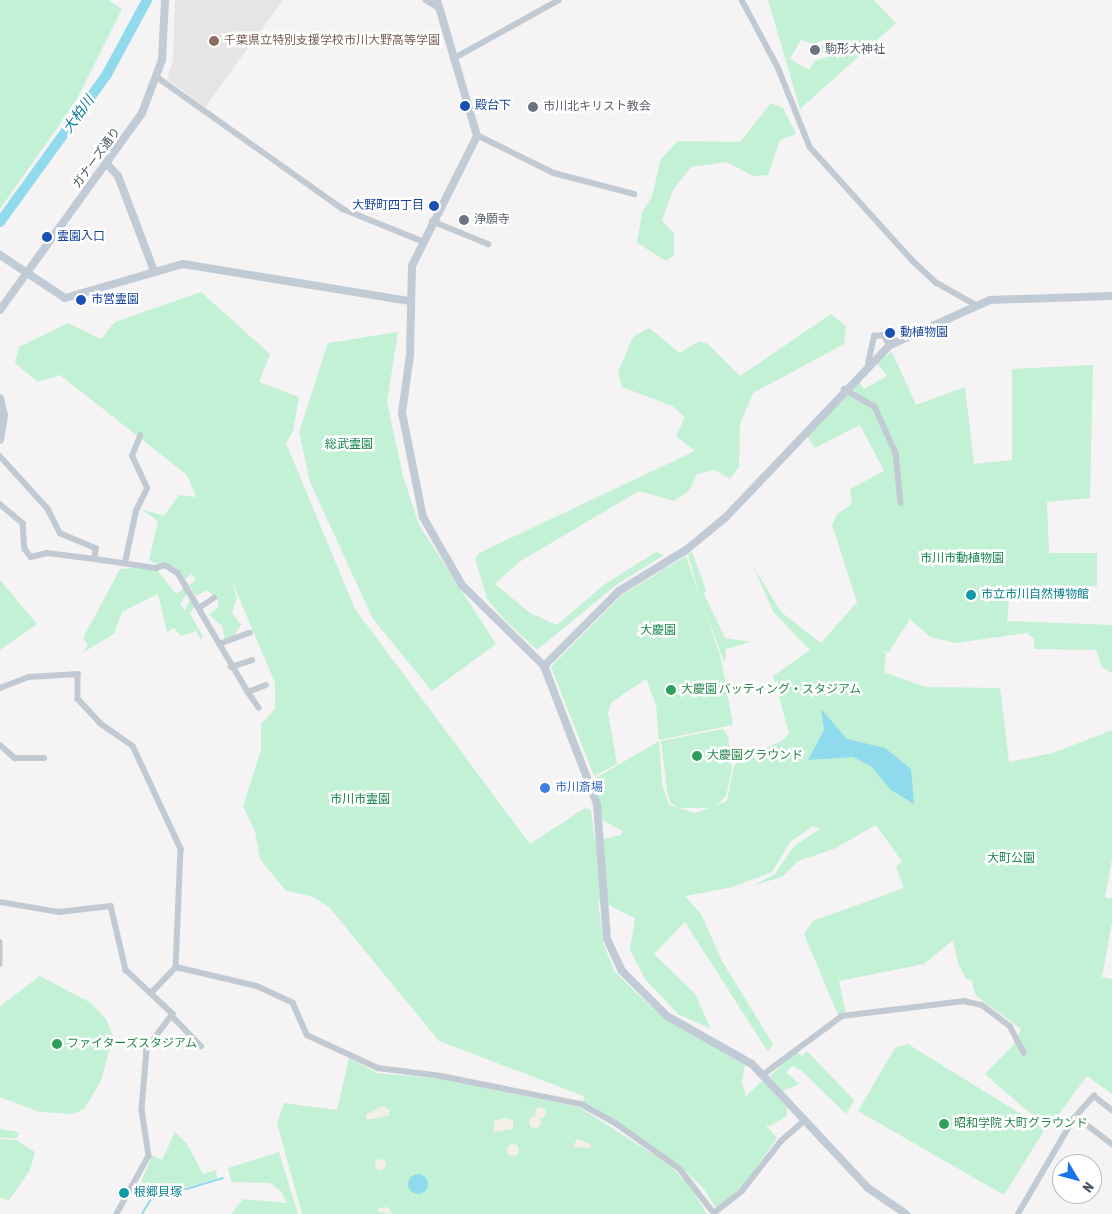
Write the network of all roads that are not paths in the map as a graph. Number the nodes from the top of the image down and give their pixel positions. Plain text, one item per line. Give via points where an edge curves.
1 (165, 0) edge
2 (426, 0) edge
3 (559, 0) edge
4 (742, 0) edge
5 (437, 4) edge
6 (453, 58) junction
7 (158, 76) junction
8 (477, 135) junction
9 (107, 164) junction
10 (634, 194) dead end
11 (431, 221) junction
12 (422, 241) junction
13 (488, 244) dead end
14 (0, 255) edge
15 (154, 271) junction
16 (26, 274) junction
17 (1112, 296) edge
18 (410, 301) junction
19 (976, 304) junction
20 (0, 310) edge
21 (890, 345) junction
22 (868, 363) junction
23 (844, 389) junction
24 (0, 398) edge
25 (140, 436) dead end
26 (0, 440) edge
27 (0, 456) edge
28 (901, 503) dead end
29 (0, 504) edge
30 (95, 559) junction
31 (125, 563) junction
32 (214, 598) dead end
33 (199, 608) junction
34 (250, 634) dead end
35 (219, 644) junction
36 (252, 660) dead end
37 (544, 666) junction
38 (231, 667) junction
39 (266, 685) dead end
40 (0, 688) edge
41 (248, 692) junction
42 (259, 708) dead end
43 (0, 745) edge
44 (44, 758) dead end
45 (0, 902) edge
46 (0, 942) edge
47 (0, 964) edge
48 (176, 968) junction
49 (152, 992) junction
50 (174, 1018) junction
51 (201, 1046) dead end
52 (1024, 1052) dead end
53 (764, 1074) junction
54 (1112, 1110) edge
55 (1078, 1118) junction
56 (805, 1120) junction
57 (1112, 1144) edge
58 (117, 1214) edge
59 (906, 1214) edge
60 (1018, 1214) edge

1 - 7 street, ガナーズ通り via 164,46
2 - 5 street
3 - 6 street
4 - 19 street via 778,67 810,147 912,260 937,283
5 - 6 street
6 - 8 street
7 - 9 street, ガナーズ通り via 142,113
7 - 12 street via 343,209
8 - 10 street via 554,173
8 - 11 street via 472,153
9 - 15 street via 118,176
9 - 16 street, ガナーズ通り
11 - 12 street
11 - 13 street
12 - 18 street via 412,266
14 - 16 street
15 - 16 street via 65,298
15 - 18 street via 191,264
16 - 20 street, ガナーズ通り
17 - 19 street via 1015,296
18 - 37 street via 410,355 402,413 418,504 458,579
19 - 21 street
21 - 22 street
21 - 22 street via 882,334 874,336
22 - 23 street
23 - 28 street via 875,407 896,453
23 - 37 street via 726,518 686,550 619,591
24 - 26 street via 4,415
25 - 31 street via 132,456 147,488 136,511
27 - 30 street via 48,509 60,533 96,548
29 - 30 street via 23,523 25,549 31,557 47,553
30 - 31 street
31 - 33 street via 167,566 178,573
32 - 33 street
33 - 35 street
34 - 35 street
35 - 38 street
36 - 38 street
37 - 53 street via 597,804 612,956 667,1016 740,1054
38 - 41 street
39 - 41 street
40 - 48 street via 30,676 78,674 78,699 100,723 133,746 181,849
41 - 42 street
43 - 44 street via 15,758
45 - 49 street via 59,912 111,906 126,970
46 - 47 street
48 - 49 street
48 - 56 street via 273,990 293,1003 308,1035 378,1068 441,1076 581,1104 617,1124 679,1168 714,1213 742,1191 781,1141
49 - 50 street
50 - 51 street
50 - 58 street via 147,1049 142,1110 149,1156
52 - 53 street via 1010,1026 982,1005 964,1001 842,1016
53 - 56 street
54 - 55 street via 1094,1096
55 - 57 street
55 - 60 street via 1043,1166 1041,1177
56 - 59 street via 868,1188

